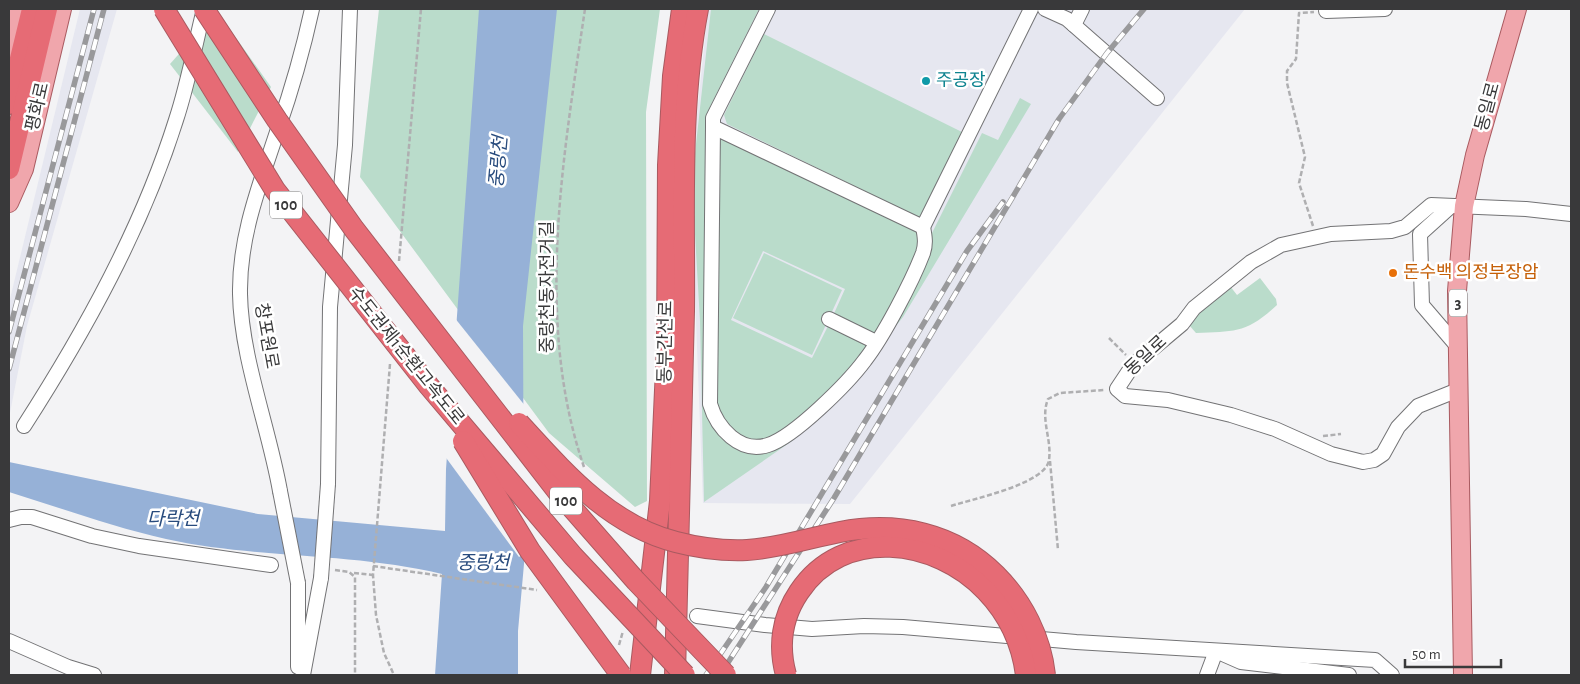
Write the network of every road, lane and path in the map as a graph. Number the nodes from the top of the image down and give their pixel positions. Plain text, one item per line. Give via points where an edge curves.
1 (18, 9) edge
2 (32, 9) edge
3 (47, 9) edge
4 (62, 9) edge
5 (164, 9) edge
6 (204, 9) edge
7 (312, 9) edge
8 (350, 9) edge
9 (585, 9) edge
10 (682, 9) edge
11 (698, 9) edge
12 (768, 9) edge
13 (1031, 9) edge
14 (1045, 9) edge
15 (1082, 9) edge
16 (1385, 9) edge
17 (1517, 9) edge
18 (1326, 11) joint
19 (1074, 25) junction
20 (9, 49) edge
21 (1156, 98) dead end
22 (9, 104) edge
23 (712, 127) junction
24 (9, 169) edge
25 (9, 203) edge
26 (1457, 206) junction
27 (1571, 214) edge
28 (923, 228) junction
29 (1317, 237) junction
30 (420, 315) junction
31 (829, 319) dead end
32 (1108, 338) dead end
33 (876, 342) junction
34 (1458, 347) junction
35 (1133, 365) junction
36 (429, 386) junction
37 (1117, 389) junction
38 (1458, 390) junction
39 (24, 426) dead end
40 (1049, 460) junction
41 (585, 470) dead end
42 (951, 506) dead end
43 (378, 512) dead end
44 (9, 520) edge
45 (1058, 550) dead end
46 (272, 565) dead end
47 (373, 566) junction
48 (352, 573) junction
49 (323, 574) junction
50 (373, 576) junction
51 (539, 590) dead end
52 (697, 616) dead end
53 (624, 626) dead end
54 (9, 641) edge
55 (618, 650) dead end
56 (1216, 651) junction
57 (94, 675) edge
58 (298, 675) edge
59 (303, 675) edge
60 (355, 675) edge
61 (394, 675) edge
62 (621, 675) edge
63 (640, 675) edge
64 (675, 675) edge
65 (685, 675) edge
66 (726, 675) edge
67 (786, 675) edge
68 (1026, 675) edge
69 (1045, 675) edge
70 (1206, 675) edge
71 (1349, 675) edge
72 (1392, 675) edge
73 (1463, 675) edge

1 - 20 main road
2 - 22 highway
3 - 24 highway
4 - 25 main road, 평화로 via 24,169
5 - 36 highway, 수도권제1순환고속도로 / 100, bridge via 275,190
6 - 30 highway, 수도권제1순환고속도로 / 100, bridge via 313,172
6 - 39 street via 176,120 127,243 65,362
7 - 58 street, 창포원로, bridge via 297,72 248,222 241,254 240,296 247,348 298,582
8 - 49 street, bridge via 345,145 330,307 328,484
9 - 41 path, 중랑천동자전거길 via 564,168 557,332 568,408
10 - 63 highway, 동부간선로 via 668,166 667,346 660,501
11 - 64 highway, 동부간선로 via 688,87 685,151
12 - 23 street via 713,118
13 - 28 street
14 - 19 street
15 - 19 street
16 - 18 street
17 - 26 main road, 동일로 / 3
18 - 29 path via 1299,13 1296,59 1288,70 1287,83 1305,157 1299,183
19 - 21 street
23 - 28 street
23 - 33 street via 710,404 714,419 724,433 753,445 774,443 838,392
26 - 27 street, 동일로
26 - 29 street, 동일로 via 1431,205 1404,227 1391,231
26 - 34 main road, 동일로 / 3
26 - 34 street via 1420,234 1422,305
28 - 33 street via 926,239 923,253
29 - 35 street, 동일로 via 1281,245 1251,262 1194,308 1182,324
30 - 66 highway, 수도권제1순환고속도로 / 100, bridge via 585,524
30 - 69 highway, bridge via 574,481 623,520 666,539 725,550 765,548 873,528 906,529 931,535 974,556 1010,590 1034,631
31 - 33 street
32 - 35 path via 1124,350
34 - 38 main road, 동일로 / 3
35 - 37 street, 동일로
36 - 62 highway, bridge via 530,551
36 - 65 highway, 수도권제1순환고속도로 / 100, bridge via 573,556
37 - 38 street, 동일로 via 1125,396 1168,400 1240,418 1275,429 1331,454 1364,462 1382,454 1398,427 1418,406
37 - 40 path via 1060,393 1048,399 1044,409
38 - 73 main road, 동일로 / 3
40 - 42 path via 1045,471 1024,483
40 - 45 path
43 - 47 path
44 - 46 street via 32,517 92,536 139,546
47 - 50 path
47 - 51 path
48 - 49 path
48 - 50 path
48 - 60 path via 355,577
49 - 59 street
50 - 61 path via 376,615 384,653
52 - 56 street via 802,628 903,627
53 - 55 path
54 - 57 street
56 - 70 street
56 - 71 street via 1241,662
56 - 72 street via 1375,660
67 - 68 highway, bridge via 782,646 784,626 790,606 800,590 837,557 862,548 887,546 927,553 978,583 1009,623 1022,653

